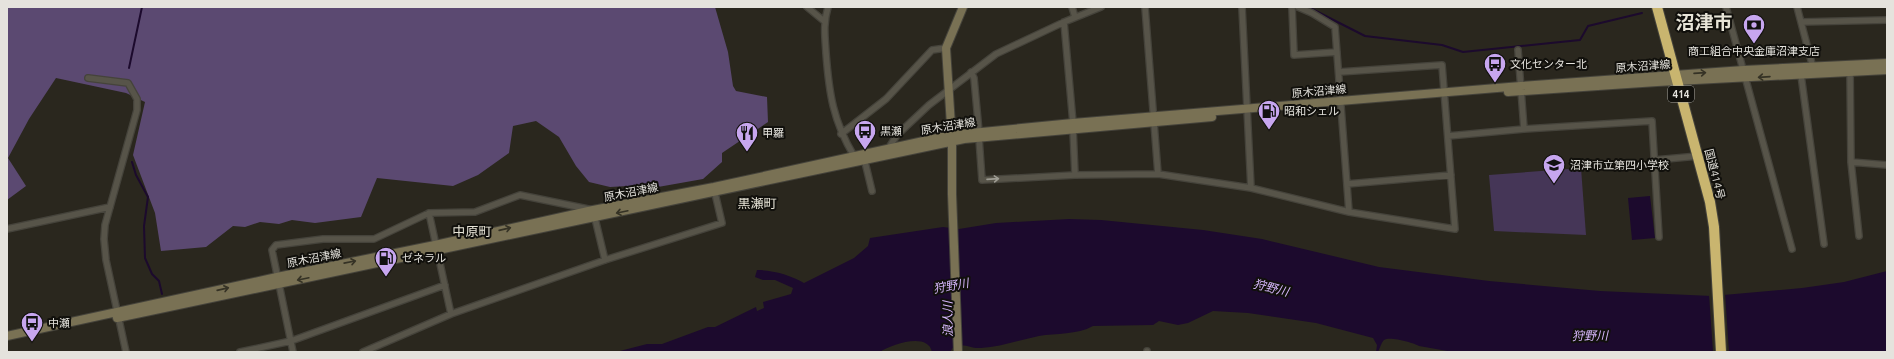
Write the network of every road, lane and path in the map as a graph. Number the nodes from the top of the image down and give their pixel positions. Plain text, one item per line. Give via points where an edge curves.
1 (807, 7) edge
2 (828, 7) edge
3 (963, 7) edge
4 (1072, 7) edge
5 (1101, 7) edge
6 (1145, 7) edge
7 (1242, 7) edge
8 (1292, 7) edge
9 (1298, 7) edge
10 (1657, 7) edge
11 (1726, 7) edge
12 (1797, 7) edge
13 (1094, 8) edge
14 (1075, 17) junction
15 (1887, 20) edge
16 (824, 21) junction
17 (1064, 22) junction
18 (1802, 22) junction
19 (946, 48) junction
20 (1518, 50) dead end
21 (1337, 52) junction
22 (1887, 63) edge
23 (1811, 68) junction
24 (1850, 69) junction
25 (1744, 70) junction
26 (1887, 70) edge
27 (971, 72) junction
28 (1339, 72) junction
29 (1801, 75) junction
30 (88, 78) dead end
31 (1676, 78) junction
32 (1746, 78) junction
33 (1521, 89) junction
34 (948, 92) junction
35 (1444, 95) junction
36 (1340, 103) junction
37 (1247, 111) junction
38 (1154, 119) junction
39 (1073, 126) junction
40 (1524, 129) junction
41 (841, 134) junction
42 (979, 135) junction
43 (1448, 136) junction
44 (951, 138) junction
45 (888, 149) junction
46 (854, 156) junction
47 (1698, 156) junction
48 (864, 157) junction
49 (1655, 160) junction
50 (1851, 162) junction
51 (1887, 165) edge
52 (1075, 174) junction
53 (1158, 174) junction
54 (1451, 175) junction
55 (1347, 184) junction
56 (1251, 188) junction
57 (714, 190) junction
58 (872, 191) dead end
59 (110, 207) junction
60 (1349, 212) junction
61 (429, 213) junction
62 (594, 214) junction
63 (7, 229) edge
64 (1859, 236) dead end
65 (1659, 237) dead end
66 (1824, 244) dead end
67 (436, 248) junction
68 (1792, 249) dead end
69 (605, 260) junction
70 (278, 280) junction
71 (444, 285) junction
72 (451, 314) junction
73 (119, 315) junction
74 (7, 336) edge
75 (7, 341) edge
76 (291, 341) junction
77 (126, 352) edge
78 (240, 352) edge
79 (293, 352) edge
80 (363, 352) edge
81 (958, 352) edge
82 (1721, 352) edge

1 - 16 street
2 - 16 street
3 - 19 main road
4 - 14 street
5 - 13 street
6 - 38 street
7 - 37 street
8 - 21 street via 1294,55
9 - 21 street via 1334,28
10 - 31 highway, 国道414号 / 414
11 - 25 street
12 - 18 street
13 - 14 street
14 - 17 street
15 - 18 street
16 - 41 street via 828,90
17 - 27 street via 996,54
17 - 39 street
18 - 23 street
19 - 34 main road
19 - 41 street via 932,50 886,99
20 - 33 street
21 - 28 street
22 - 24 main road, 原木沼津線
23 - 24 main road, 原木沼津線
23 - 25 main road, 原木沼津線
24 - 26 main road, 原木沼津線
24 - 29 main road, 原木沼津線
24 - 50 street
31 -> 25 main road, 原木沼津線
25 - 32 street
27 - 34 street
27 - 42 street via 974,78
28 - 35 street via 1442,65
28 - 36 street
29 -> 32 main road, 原木沼津線
29 - 66 street
30 - 59 street via 128,83 137,99 137,110
31 - 32 main road, 原木沼津線
31 - 33 main road, 原木沼津線
31 - 47 highway, 国道414号 / 414
32 - 68 street
33 - 35 main road, 原木沼津線
33 - 40 street
34 - 44 main road
34 - 45 street via 929,105 897,136
35 - 36 main road, 原木沼津線
35 - 43 street
36 - 37 main road, 原木沼津線
36 - 55 street
37 - 38 main road, 原木沼津線
37 - 56 street
38 - 39 main road, 原木沼津線
38 - 53 street
39 - 42 main road, 原木沼津線
39 - 52 street
40 - 43 street
40 - 49 street via 1652,121
41 - 46 street
42 - 44 main road, 原木沼津線
42 -> 52 street via 982,180
43 - 54 street
44 - 45 main road, 原木沼津線
44 - 48 main road, 原木沼津線
44 - 81 main road
45 - 48 main road, 原木沼津線
46 - 48 main road, 原木沼津線
46 - 57 main road, 原木沼津線
47 - 49 street
47 - 82 highway, 国道414号 / 414 via 1710,202
48 - 57 main road, 原木沼津線
48 - 58 street
49 - 65 street
50 - 51 street
50 - 64 street
52 - 53 street
53 - 56 street
54 - 55 street
54 - 60 street via 1456,229
55 - 60 street
56 - 60 street
57 - 62 main road, 原木沼津線
57 - 69 street via 722,223
59 - 63 street
59 - 73 street via 104,239 106,260
61 - 62 street via 475,212 520,195
61 - 67 street
61 - 70 street via 374,239 323,239 276,245 272,250
62 - 67 main road, 原木沼津線
62 - 69 street
67 - 70 main road, 原木沼津線
67 - 71 street
69 - 72 street
70 - 73 main road, 原木沼津線
70 - 76 street
71 - 72 street
71 - 76 street
72 - 80 street
73 - 74 main road, 原木沼津線
73 - 75 main road, 原木沼津線
73 - 77 street
76 - 78 street
76 - 79 street

